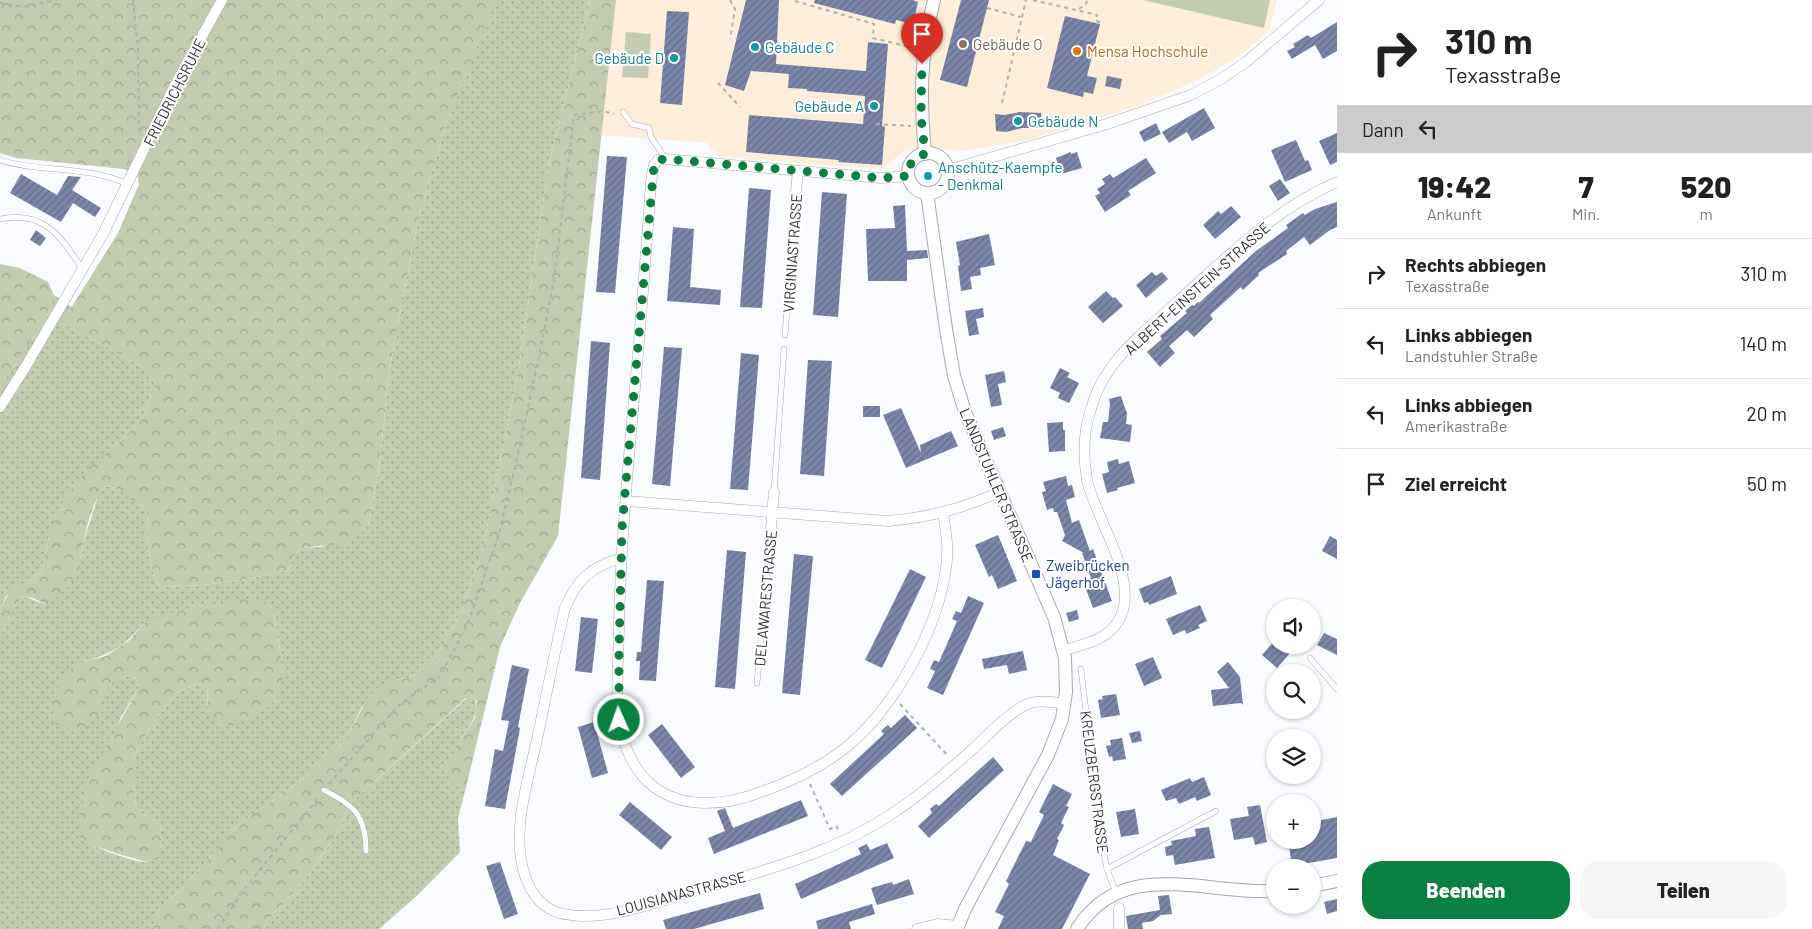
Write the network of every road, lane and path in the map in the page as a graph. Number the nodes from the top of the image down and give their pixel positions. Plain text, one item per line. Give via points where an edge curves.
1 (57, 0) edge
2 (133, 0) edge
3 (222, 0) edge
4 (730, 0) edge
5 (934, 0) edge
6 (1026, 0) edge
7 (1033, 0) edge
8 (1087, 0) edge
9 (1318, 0) edge
10 (795, 1) edge
11 (0, 3) edge
12 (987, 8) dead end
13 (1076, 9) junction
14 (1022, 17) junction
15 (1102, 23) dead end
16 (730, 39) dead end
17 (910, 47) dead end
18 (718, 83) dead end
19 (1002, 103) dead end
20 (740, 107) dead end
21 (623, 112) joint
22 (876, 124) dead end
23 (911, 127) dead end
24 (142, 153) junction
25 (925, 154) junction
26 (661, 159) junction
27 (0, 160) edge
28 (948, 170) junction
29 (798, 171) junction
30 (908, 176) junction
31 (1337, 182) edge
32 (127, 184) junction
33 (796, 190) joint
34 (927, 193) junction
35 (0, 219) edge
36 (82, 269) junction
37 (778, 330) dead end
38 (784, 349) dead end
39 (0, 407) edge
40 (774, 492) joint
41 (1000, 492) junction
42 (626, 501) junction
43 (772, 513) junction
44 (943, 513) junction
45 (770, 541) joint
46 (621, 558) junction
47 (1064, 650) junction
48 (1310, 658) dead end
49 (1081, 669) dead end
50 (757, 683) dead end
51 (1337, 689) edge
52 (893, 696) junction
53 (1065, 704) junction
54 (956, 764) junction
55 (805, 774) junction
56 (324, 790) junction
57 (1216, 811) dead end
58 (845, 840) junction
59 (366, 851) dead end
60 (1107, 869) junction
61 (1337, 880) edge
62 (1321, 884) edge
63 (1266, 892) edge
64 (1117, 893) junction
65 (1119, 908) dead end
66 (957, 928) edge
67 (218, 929) edge
68 (917, 929) edge
69 (1078, 929) edge
70 (1119, 929) edge

1 - 11 path via 24,7
2 - 24 path via 138,49 138,132
3 - 24 street, FRIEDRICHSRUHE
4 - 16 path via 735,8
5 - 25 street via 921,75
6 - 14 path
7 - 13 path
8 - 13 path
9 - 28 street via 1246,62 1191,95 1107,124
10 - 17 path via 874,24 873,38
12 - 14 path
13 - 15 path via 1097,15 1096,21
14 - 19 path
18 - 20 path
21 - 26 lane via 632,124 648,128
21 - 56 path via 574,115 554,280 531,392 499,534 468,623 440,676 399,705
22 - 23 path
24 - 32 street, FRIEDRICHSRUHE
25 - 28 street via 941,158
25 - 30 street via 912,162
26 - 29 street
26 - 42 street via 653,170
27 - 32 lane via 31,167 98,174
28 - 34 street via 943,186
29 - 30 street via 881,178
29 - 33 street, VIRGINIASTRASSE
30 - 34 street via 914,188
31 - 47 street, ALBERT-EINSTEIN-STRASSE via 1295,204 1246,241 1133,342 1113,364 1091,408 1084,456 1096,509 1125,582 1124,605 1113,628 1087,644
32 - 36 street, FRIEDRICHSRUHE
33 - 37 lane, VIRGINIASTRASSE via 786,333
34 - 41 street, LANDSTUHLER STRASSE via 954,376 965,412
35 - 36 lane via 24,218 45,224 67,245
36 - 39 street, FRIEDRICHSRUHE
38 - 40 lane
40 - 43 street
41 - 44 street, DELAWARESTRASSE
41 - 47 street, LANDSTUHLER STRASSE via 1054,617
42 - 43 street, DELAWARESTRASSE
42 - 46 street
43 - 44 street, DELAWARESTRASSE via 888,521
43 - 45 street, DELAWARESTRASSE
44 - 52 street via 947,549 943,588 919,650
45 - 50 lane, DELAWARESTRASSE
46 - 55 street via 619,720 626,746 639,772 654,787 671,796 688,802 710,803 750,796
46 - 58 street, LOUISIANASTRASSE via 594,568 584,576 565,608 524,803 520,838 524,874 538,900 559,913 577,916 633,909 803,858
47 - 53 street, LANDSTUHLER STRASSE
48 - 51 lane
49 - 60 lane, KREUZBERGSTRASSE
52 - 54 path
52 - 55 street via 849,745
53 - 54 street, LOUISIANASTRASSE via 1040,702 1022,707
53 - 66 street, LANDSTUHLER STRASSE via 1057,736
54 - 58 street, LOUISIANASTRASSE via 891,815
55 - 58 path via 830,829 836,826
56 - 59 lane via 344,800 358,814 365,831
56 - 67 path via 242,892
57 - 60 lane
60 - 64 lane, KREUZBERGSTRASSE
61 - 62 street
63 - 64 street via 1146,884
64 - 69 street via 1092,910
65 - 70 street
66 - 68 street via 938,924

